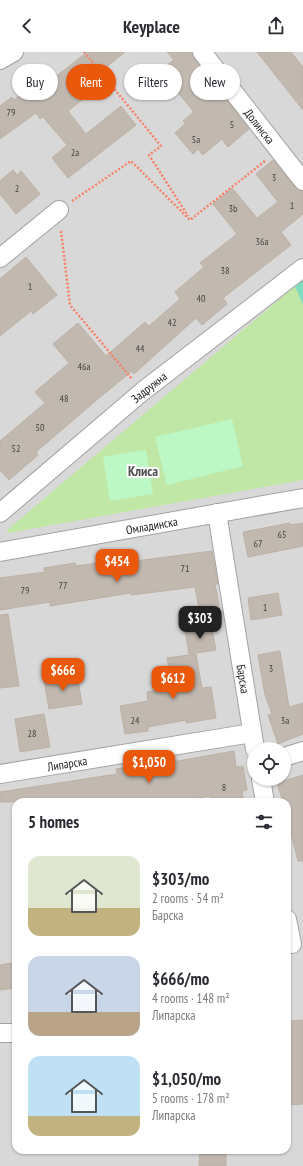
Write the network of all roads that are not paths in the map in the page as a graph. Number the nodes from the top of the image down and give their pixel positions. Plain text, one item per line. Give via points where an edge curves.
1 (14, 52) edge
2 (202, 52) edge
3 (0, 60) edge
4 (303, 181) edge
5 (59, 210) road end
6 (0, 258) edge
7 (303, 268) edge
8 (303, 498) edge
9 (0, 512) edge
10 (217, 513) junction
11 (0, 552) edge
12 (254, 741) edge
13 (303, 751) edge
14 (291, 755) edge
15 (0, 774) edge
16 (262, 786) edge
17 (264, 798) edge
18 (291, 933) edge
19 (294, 943) edge
20 (0, 1033) edge
21 (12, 1033) edge

1 - 3 street
2 - 4 street, Долинска
5 - 6 street
7 - 9 street, Задружна via 143,391
8 - 10 street, Омладинска
10 - 11 street, Омладинска
10 - 12 street, Барска
12 - 15 street, Липарска
13 - 14 street
16 - 17 street
18 - 19 street
20 - 21 street

